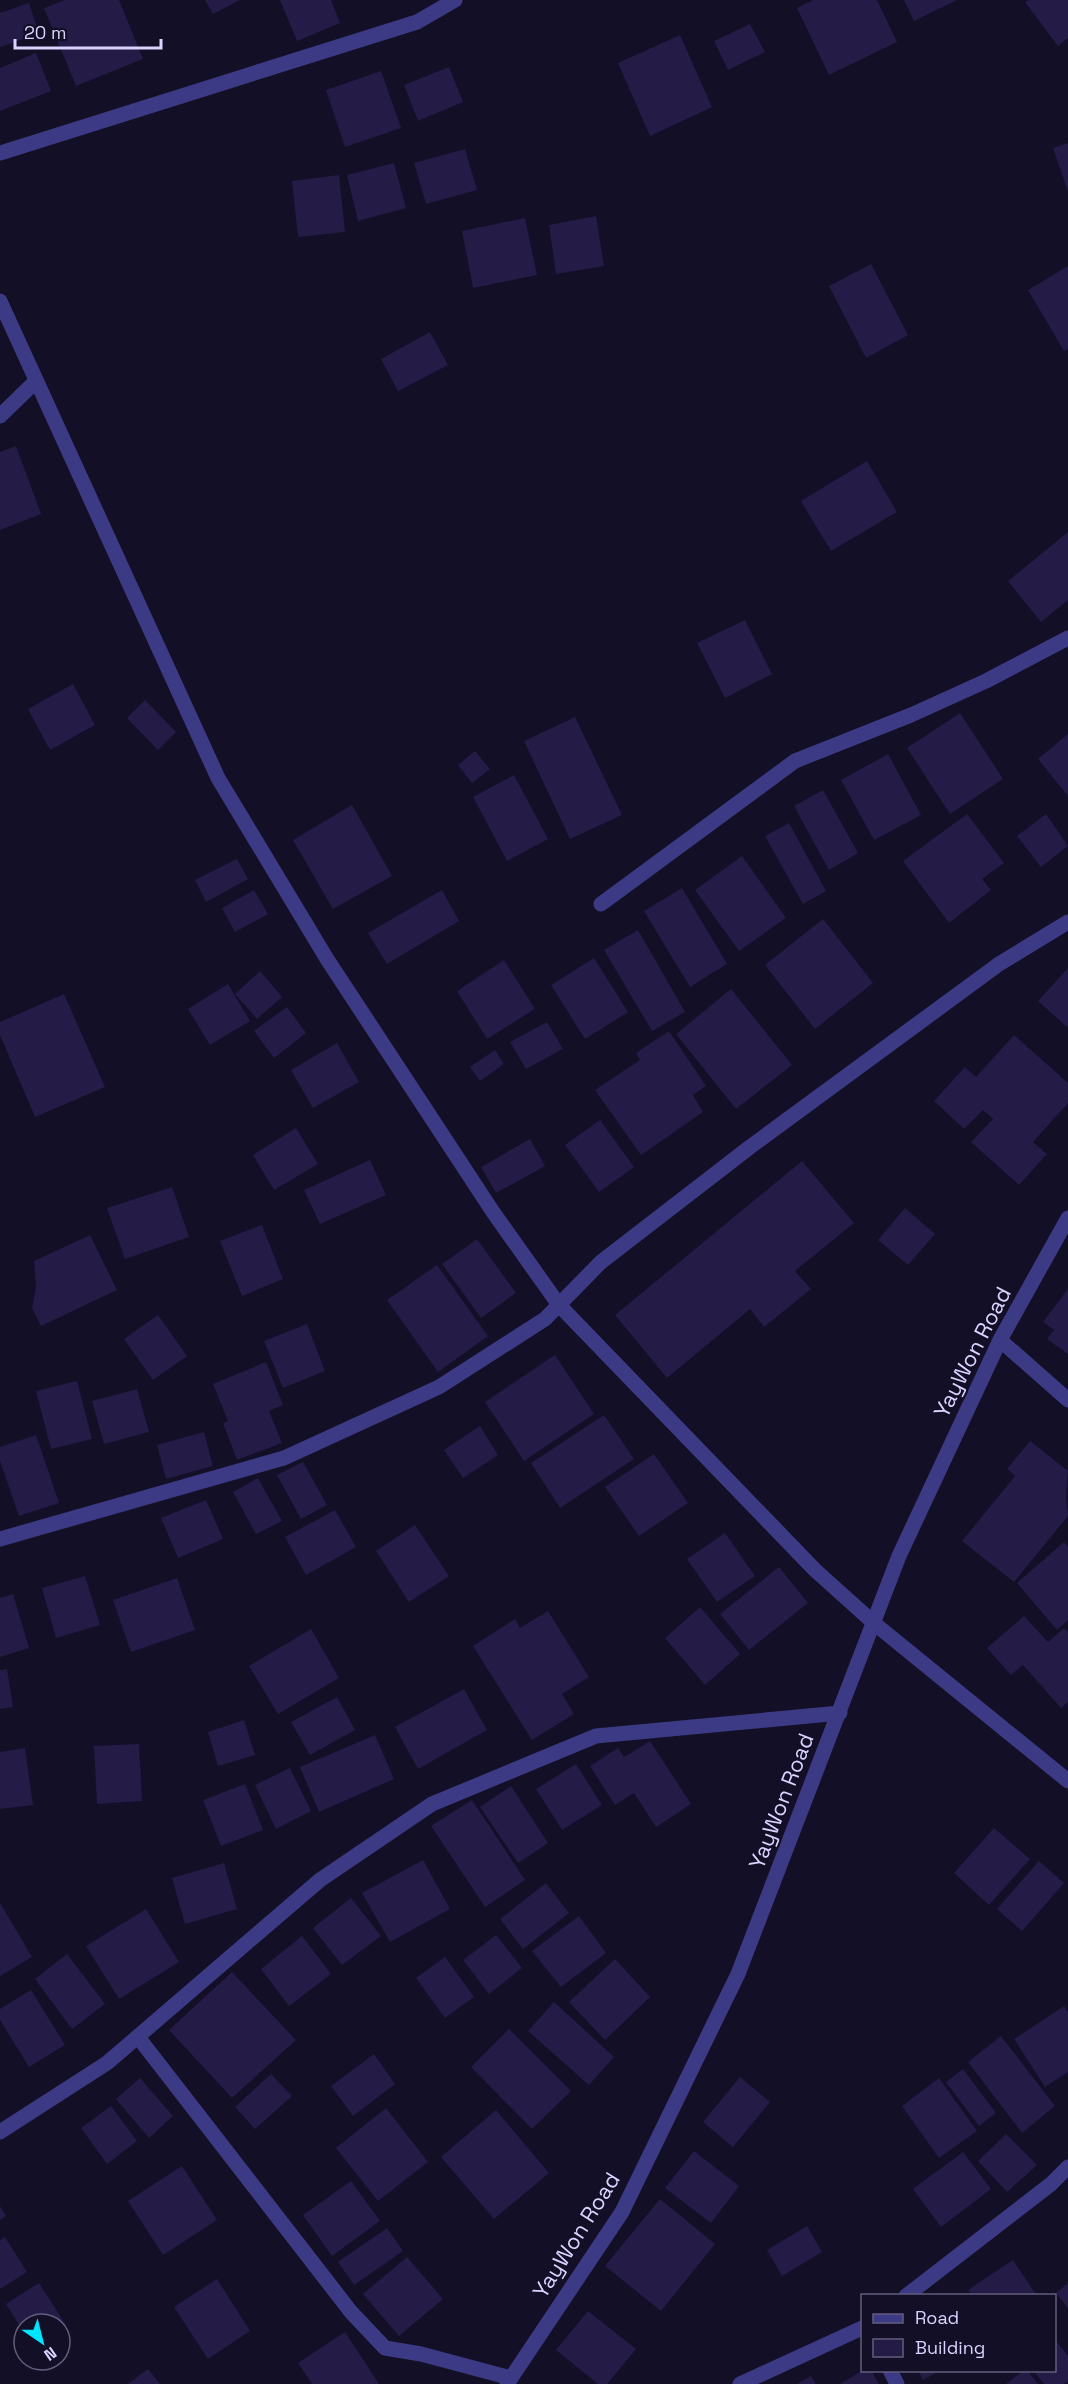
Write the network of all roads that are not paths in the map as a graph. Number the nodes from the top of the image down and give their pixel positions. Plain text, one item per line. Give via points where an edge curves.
1 (456, 0) edge
2 (0, 153) edge
3 (0, 301) edge
4 (36, 381) junction
5 (0, 416) edge
6 (1068, 638) edge
7 (601, 904) dead end
8 (1068, 922) edge
9 (1068, 1218) edge
10 (559, 1305) junction
11 (1000, 1340) junction
12 (1068, 1400) edge
13 (0, 1539) edge
14 (875, 1624) junction
15 (840, 1713) junction
16 (1068, 1781) edge
17 (138, 2037) junction
18 (0, 2132) edge
19 (1068, 2167) edge
20 (907, 2294) edge
21 (861, 2328) edge
22 (509, 2381) edge
23 (741, 2384) edge

1 - 2 street via 417,22
3 - 4 street
4 - 5 street
4 - 10 street via 218,778 333,968 493,1212
6 - 7 street via 933,705 795,761
8 - 10 street via 999,964 750,1147 601,1263
9 - 11 street, YayWon Road
10 - 13 street via 439,1387 284,1458
10 - 14 street via 815,1570
11 - 12 street
11 - 14 street, YayWon Road via 899,1556
14 - 15 street, YayWon Road
14 - 16 street
15 - 17 street via 596,1736 432,1804 320,1880
15 - 22 street, YayWon Road via 738,1974 622,2212
17 - 18 street via 108,2063
17 - 22 street via 351,2312 385,2348 421,2354
19 - 20 street
21 - 23 street

